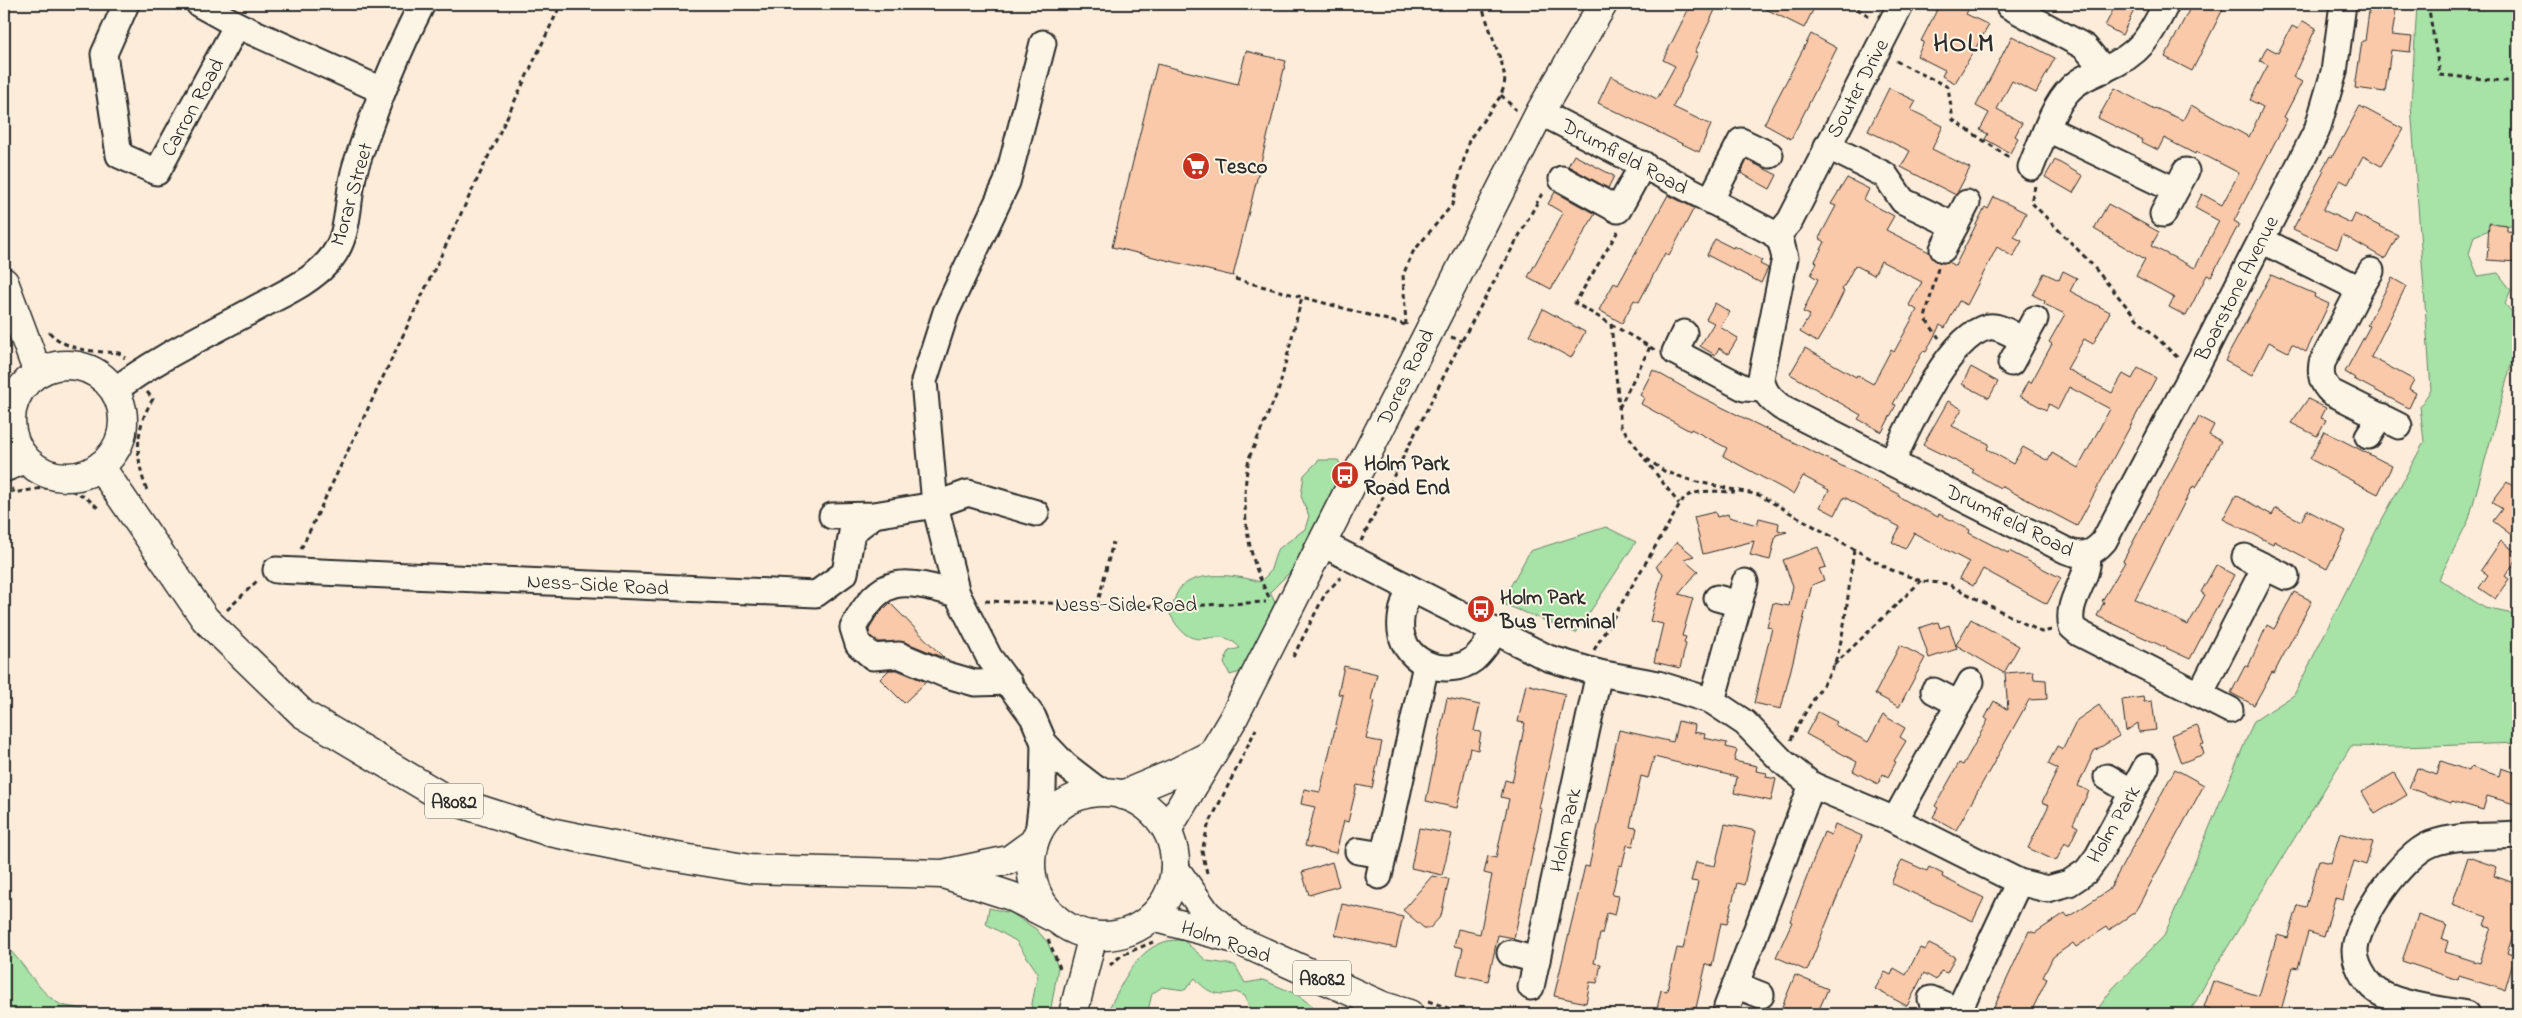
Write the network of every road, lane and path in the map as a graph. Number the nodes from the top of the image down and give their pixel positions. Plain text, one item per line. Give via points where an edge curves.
1 (126, 4) edge
2 (199, 4) edge
3 (422, 4) edge
4 (561, 4) edge
5 (1481, 4) edge
6 (1603, 4) edge
7 (1901, 4) edge
8 (2166, 4) edge
9 (2343, 4) edge
10 (2428, 4) edge
11 (2024, 9) edge
12 (237, 25) junction
13 (1043, 43) dead end
14 (2518, 48) edge
15 (1876, 51) junction
16 (2104, 70) junction
17 (381, 90) junction
18 (1540, 112) junction
19 (2048, 129) junction
20 (1827, 146) junction
21 (1770, 155) dead end
22 (1644, 164) junction
23 (2031, 167) junction
24 (1554, 182) joint
25 (1710, 201) junction
26 (1967, 203) dead end
27 (1618, 210) junction
28 (2163, 214) dead end
29 (1955, 226) junction
30 (1777, 236) junction
31 (2261, 240) junction
32 (4, 245) edge
33 (1943, 249) joint
34 (7, 272) edge
35 (1235, 279) dead end
36 (1302, 297) junction
37 (2035, 319) dead end
38 (1611, 324) junction
39 (1418, 326) junction
40 (48, 332) dead end
41 (2023, 340) junction
42 (1462, 341) junction
43 (1679, 343) joint
44 (1650, 347) junction
45 (1950, 356) junction
46 (2011, 363) dead end
47 (38, 373) junction
48 (2193, 373) junction
49 (123, 383) junction
50 (1763, 389) junction
51 (1619, 409) junction
52 (2383, 426) dead end
53 (1643, 456) junction
54 (1892, 462) junction
55 (12, 466) edge
56 (100, 466) junction
57 (1742, 492) junction
58 (149, 495) dead end
59 (1679, 504) junction
60 (935, 505) junction
61 (1036, 513) dead end
62 (105, 515) dead end
63 (832, 516) dead end
64 (874, 516) junction
65 (1113, 542) dead end
66 (1323, 544) junction
67 (1854, 550) junction
68 (2088, 554) junction
69 (1351, 559) junction
70 (2265, 567) dead end
71 (284, 570) junction
72 (1921, 580) junction
73 (1409, 589) junction
74 (1734, 595) dead end
75 (959, 598) junction
76 (1097, 606) junction
77 (223, 613) dead end
78 (2072, 627) junction
79 (1496, 631) junction
80 (1289, 663) dead end
81 (1426, 664) junction
82 (1833, 666) junction
83 (1599, 673) junction
84 (1009, 682) junction
85 (1971, 682) dead end
86 (1934, 691) dead end
87 (2200, 694) junction
88 (1712, 701) junction
89 (1959, 704) junction
90 (2230, 710) dead end
91 (1259, 723) dead end
92 (1044, 744) junction
93 (1212, 753) junction
94 (1783, 762) junction
95 (2146, 767) dead end
96 (2106, 777) dead end
97 (1812, 785) junction
98 (2132, 792) junction
99 (1111, 794) junction
100 (1895, 820) junction
101 (1166, 830) junction
102 (2518, 835) edge
103 (1036, 838) junction
104 (1358, 851) dead end
105 (1175, 869) junction
106 (943, 874) junction
107 (1208, 877) dead end
108 (2019, 882) junction
109 (1051, 928) junction
110 (1154, 929) junction
111 (1093, 936) junction
112 (1235, 939) junction
113 (1510, 953) dead end
114 (1537, 960) junction
115 (1107, 969) dead end
116 (1060, 974) dead end
117 (1531, 987) dead end
118 (1760, 995) dead end
119 (1931, 999) dead end
120 (1415, 1006) edge
121 (1958, 1013) edge
122 (1073, 1014) edge
123 (1465, 1014) edge
124 (2467, 1014) edge

1 - 12 street, Carron Road via 104,54 119,154 157,172
2 - 12 street
3 - 17 street, Morar Street
4 - 71 path via 308,531
5 - 39 path via 1502,64 1504,87 1469,140 1452,205 1413,252 1403,275
6 - 18 main road, Dores Road
7 - 15 street, Souter Drive
8 - 16 street via 2139,49
9 - 31 street, Boarstone Avenue via 2334,72 2317,130
10 - 14 path via 2440,75 2515,82
11 - 16 street via 2085,47
12 - 17 street
13 - 60 street via 1007,182 946,312 924,381
15 - 20 street, Souter Drive
15 - 23 path via 1948,87 1954,120 2018,163
16 - 19 street via 2072,86
17 - 49 street, Morar Street via 356,166 346,228 330,260 307,280
18 - 22 street, Drumfield Road
18 - 39 main road, Dores Road
19 - 23 street
19 - 28 street via 2180,180
20 - 29 street, Souter Drive via 1885,175 1903,201
20 - 30 street, Souter Drive via 1790,221
21 - 25 street, Drumfield Road via 1741,141
22 - 25 street, Drumfield Road
22 - 27 street
23 - 48 path via 2038,176 2031,202 2087,259 2138,320
24 - 27 street
24 - 42 path
25 - 30 street, Drumfield Road
26 - 29 street
27 - 38 path via 1618,230 1575,304
29 - 33 street
30 - 50 street via 1785,258 1763,366
31 - 48 street, Boarstone Avenue
31 - 52 street via 2365,280 2322,363 2321,374 2323,384 2331,392
32 - 34 path
33 - 45 path via 1925,318
34 - 47 main road
35 - 36 path
36 - 39 path
36 - 76 path, Ness-Side Road via 1280,389 1249,458 1247,470 1248,539 1258,576 1271,602 1167,607
37 - 41 street
38 - 44 path
38 - 51 path
39 - 42 path
39 - 66 main road, Dores Road
40 - 49 path via 61,342 85,352 119,352 125,358
41 - 45 street via 1998,328 1987,327
41 - 46 street
42 - 69 path
43 - 44 path via 1659,353
43 - 50 street via 1744,388
44 - 51 path
45 - 54 street via 1936,376
47 - 49 main road via 54,366 71,365
47 - 55 main road via 25,383 11,414 17,447
48 - 68 street, Boarstone Avenue via 2104,540 2097,550
49 - 56 main road via 120,439
49 - 58 path via 153,399 144,413 138,435 139,467
50 - 54 street, Drumfield Road via 1781,407
51 - 53 path via 1621,426
53 - 57 path via 1664,471
53 - 59 path
54 - 68 street, Drumfield Road via 2067,551 2077,555
55 - 56 main road via 62,476 86,473
55 - 62 path via 14,493 46,486 76,492 91,500
56 - 106 main road, A8082 via 205,619 303,714 444,798 550,832 750,869
57 - 59 path via 1694,492
57 - 67 path via 1759,495
59 - 83 path via 1592,653
60 - 61 street, Ness-Side Road via 968,493
60 - 64 street, Ness-Side Road
60 - 75 street
63 - 64 street, Ness-Side Road
64 - 71 street, Ness-Side Road via 852,532 845,572 816,594
65 - 76 path
66 - 69 street, Holm Park
66 - 93 main road, Dores Road via 1233,719
67 - 72 path via 1889,569
67 - 82 path via 1842,632
68 - 78 street, Drumfield Road via 2086,576 2071,607
69 - 73 street, Holm Park
69 - 80 path via 1325,594
70 - 87 street
71 - 77 path via 261,577
72 - 78 path via 1948,584 2041,632
72 - 82 path
73 - 79 street, Holm Park
73 - 81 street via 1401,618 1401,632 1407,648
74 - 88 street
75 - 76 path, Ness-Side Road
75 - 84 street via 989,656
75 - 84 street via 926,586 893,584 882,589 862,610 853,628 858,644 874,657 899,655 975,683
78 - 87 street
79 - 81 street via 1473,660 1458,667
79 - 83 street, Holm Park via 1548,658
81 - 104 street via 1381,866
82 - 94 path via 1797,726
83 - 88 street, Holm Park via 1658,684
83 - 114 street, Holm Park
84 - 92 street via 1032,717
85 - 89 street
86 - 89 street
87 - 90 street
88 - 94 street, Holm Park via 1745,723
89 - 100 street
91 - 107 path via 1208,826 1202,852
92 - 99 street via 1065,765
92 - 103 street via 1043,790
93 - 99 main road, Dores Road via 1175,773
93 - 101 main road, Dores Road
94 - 97 street, Holm Park
95 - 98 street, Holm Park
96 - 98 street
97 - 100 street, Holm Park
97 - 118 street via 1731,996
98 - 108 street, Holm Park via 2098,856 2086,871 2068,883 2046,889
99 - 101 main road, A8082 via 1140,802
99 - 103 main road, A8082 via 1078,797 1064,804 1046,820
100 - 108 street, Holm Park
101 - 105 main road, A8082 via 1173,849
102 - 124 street via 2448,838 2412,855 2376,901 2355,950 2360,971 2373,988 2395,999
103 - 106 main road, A8082 via 1002,862
103 - 109 main road, A8082 via 1031,864 1034,886
105 - 110 main road, A8082 via 1171,888
105 - 112 main road via 1207,914
106 - 109 main road, A8082 via 1011,896
108 - 121 street
109 - 111 main road, A8082
109 - 116 path via 1050,941
110 - 111 main road, A8082
110 - 112 main road, Holm Road / A8082
110 - 115 path
111 - 122 main road
112 - 120 main road, Holm Road / A8082 via 1383,1006
113 - 114 street
114 - 117 street, Holm Park
119 - 121 street
120 - 123 path

